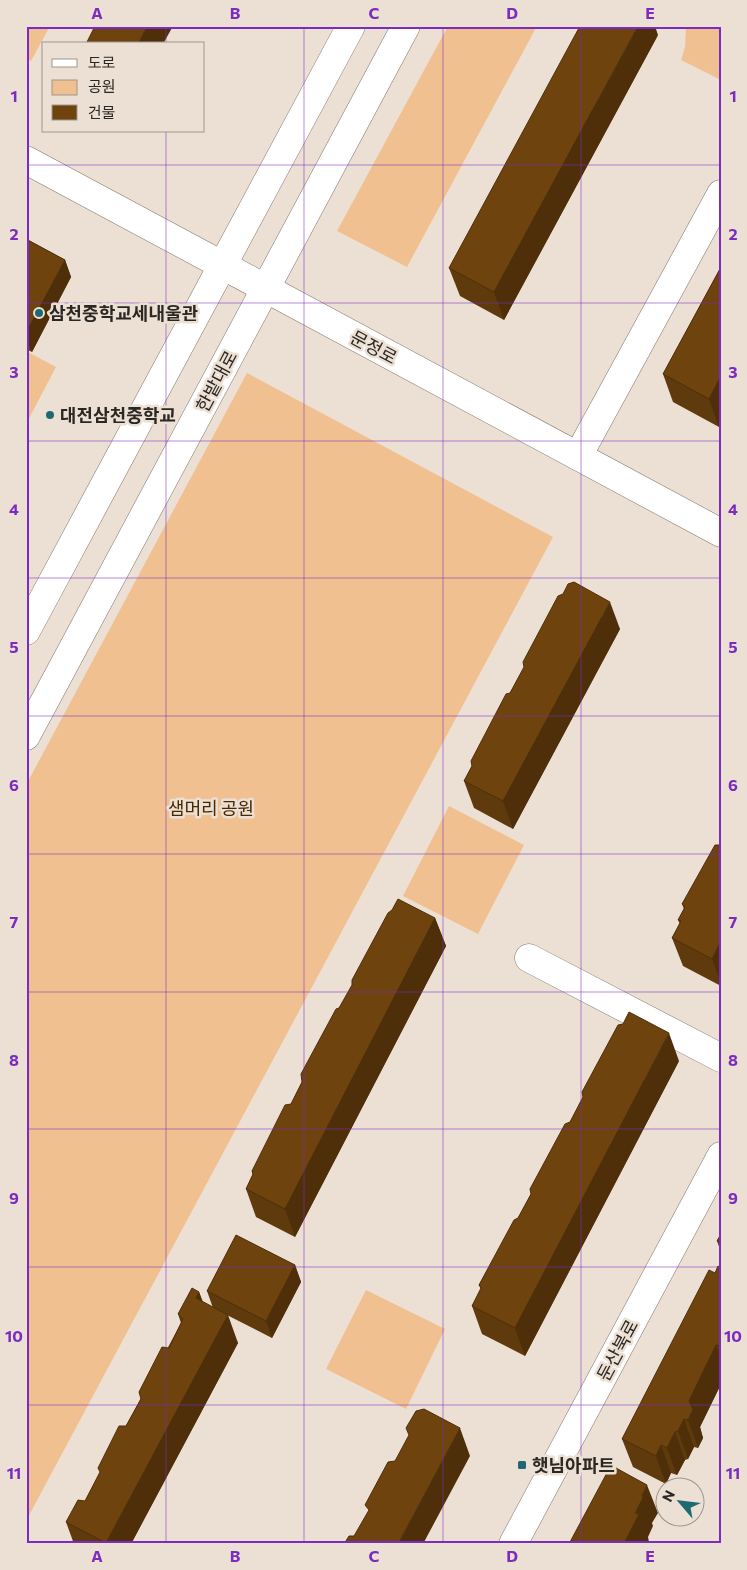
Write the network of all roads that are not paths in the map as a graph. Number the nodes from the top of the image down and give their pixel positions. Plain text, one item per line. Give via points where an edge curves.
1 (351, 26) edge
2 (406, 26) edge
3 (26, 160) edge
4 (721, 194) edge
5 (222, 265) junction
6 (265, 288) junction
7 (578, 456) junction
8 (721, 533) edge
9 (26, 631) edge
10 (26, 736) edge
11 (529, 958) dead end
12 (721, 1058) edge
13 (721, 1156) edge
14 (513, 1544) edge

1 - 5 main road
2 - 6 main road, 한밭대로
3 - 5 main road, 문정로
4 - 7 main road
5 - 6 main road, 문정로
5 - 9 main road
6 - 7 main road, 문정로
6 - 10 main road, 한밭대로
7 - 8 main road, 문정로
11 - 12 main road
13 - 14 main road, 둔산북로

